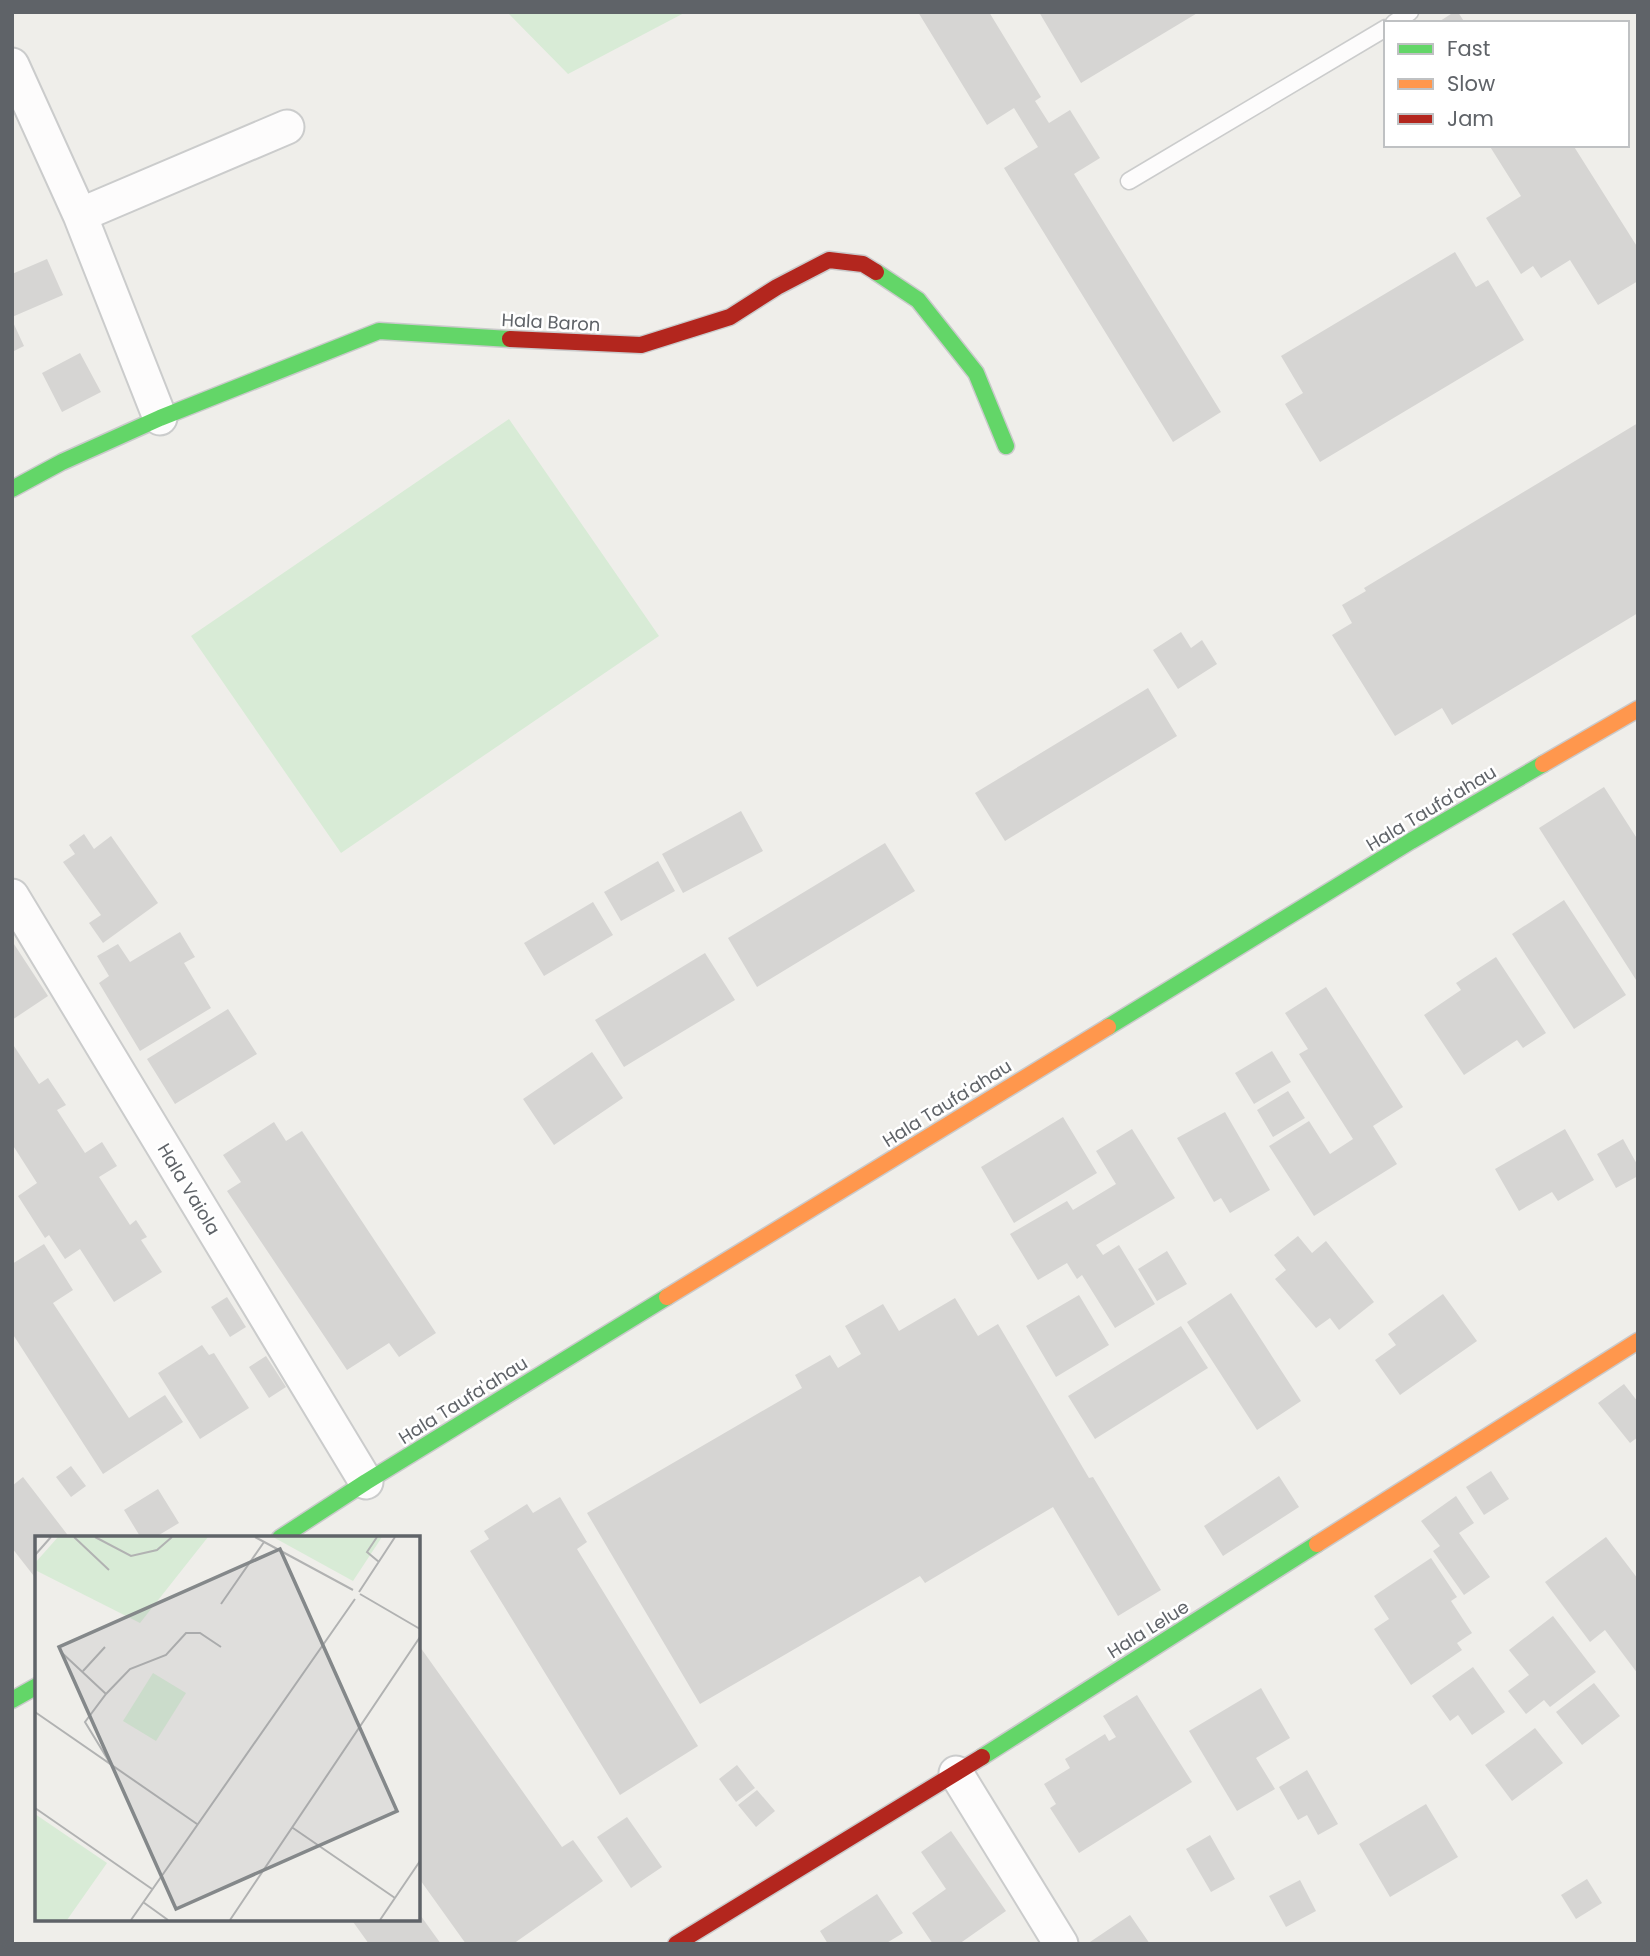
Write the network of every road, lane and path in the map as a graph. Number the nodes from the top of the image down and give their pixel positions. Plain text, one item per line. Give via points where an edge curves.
1 (1384, 29) edge
2 (12, 65) edge
3 (287, 127) dead end
4 (1129, 181) dead end
5 (80, 215) junction
6 (160, 418) junction
7 (1006, 446) dead end
8 (12, 489) edge
9 (1638, 709) edge
10 (12, 896) edge
11 (1638, 1341) edge
12 (366, 1482) junction
13 (283, 1536) edge
14 (35, 1687) edge
15 (12, 1700) edge
16 (957, 1773) junction
17 (676, 1944) edge
18 (1061, 1944) edge

1 - 4 lane
2 - 5 street
3 - 5 street
5 - 6 street
6 - 7 street, Hala Baron via 379,331 641,345 730,317 829,260 863,264 918,299 976,373
6 - 8 street, Hala Baron
9 - 12 street, Hala Taufa'ahau via 1410,841
10 - 12 street, Hala Vaiola
11 - 16 street, Hala Lelue
12 - 13 street, Hala Taufa'ahau
14 - 15 street
16 - 17 street, Hala Lelue
16 - 18 street

